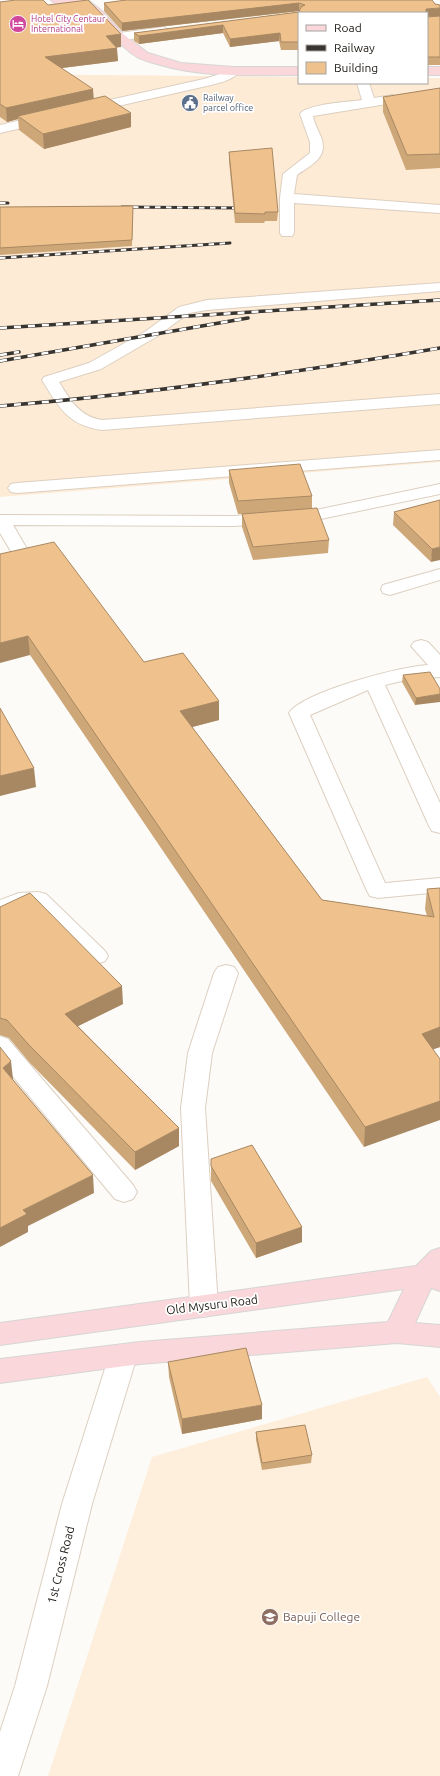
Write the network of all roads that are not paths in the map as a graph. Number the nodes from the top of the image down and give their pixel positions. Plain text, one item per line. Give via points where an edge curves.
1 (57, 0) edge
2 (287, 0) edge
3 (85, 2) edge
4 (298, 13) edge
5 (298, 14) edge
6 (284, 17) edge
7 (175, 30) edge
8 (119, 37) junction
9 (234, 71) junction
10 (298, 71) edge
11 (428, 71) edge
12 (440, 71) edge
13 (363, 84) edge
14 (394, 99) edge
15 (369, 103) junction
16 (77, 112) edge
17 (61, 115) edge
18 (0, 129) edge
19 (288, 198) junction
20 (440, 209) edge
21 (287, 233) dead end
22 (440, 287) edge
23 (440, 399) edge
24 (440, 455) edge
25 (17, 488) dead end
26 (440, 489) edge
27 (0, 520) edge
28 (24, 559) edge
29 (440, 574) edge
30 (390, 589) dead end
31 (421, 646) dead end
32 (440, 667) edge
33 (440, 672) edge
34 (374, 682) junction
35 (440, 826) edge
36 (440, 885) edge
37 (0, 909) edge
38 (97, 956) dead end
39 (226, 973) dead end
40 (0, 1045) edge
41 (124, 1192) dead end
42 (435, 1271) edge
43 (204, 1306) junction
44 (397, 1332) junction
45 (0, 1334) edge
46 (440, 1336) edge
47 (123, 1356) junction
48 (0, 1371) edge
49 (2, 1776) edge

1 - 3 main road
2 - 4 street
3 - 8 main road via 101,8
5 - 6 street
7 - 8 street
8 - 9 main road via 144,56 180,67
9 - 10 main road
9 - 16 street via 207,82
11 - 12 main road
13 - 15 street
14 - 15 street
15 - 19 street via 306,114 318,147 317,153 290,174
17 - 18 street
19 - 20 street
19 - 21 street
22 - 23 street via 194,307 180,312 151,334 95,366 50,380 77,418 96,425
24 - 25 street
26 - 27 street via 316,515 248,520
27 - 28 street
29 - 30 street
31 - 32 street
33 - 34 street via 429,670
34 - 35 street
34 - 36 street via 307,707 299,713 378,891
37 - 38 street via 19,900 38,900
39 - 43 street via 200,1054 193,1108
40 - 41 street
42 - 43 main road, Old Mysuru Road
42 - 44 main road
43 - 45 main road, Old Mysuru Road
44 - 46 main road
44 - 47 main road
47 - 48 main road
47 - 49 street, 1st Cross Road via 77,1504 31,1686

